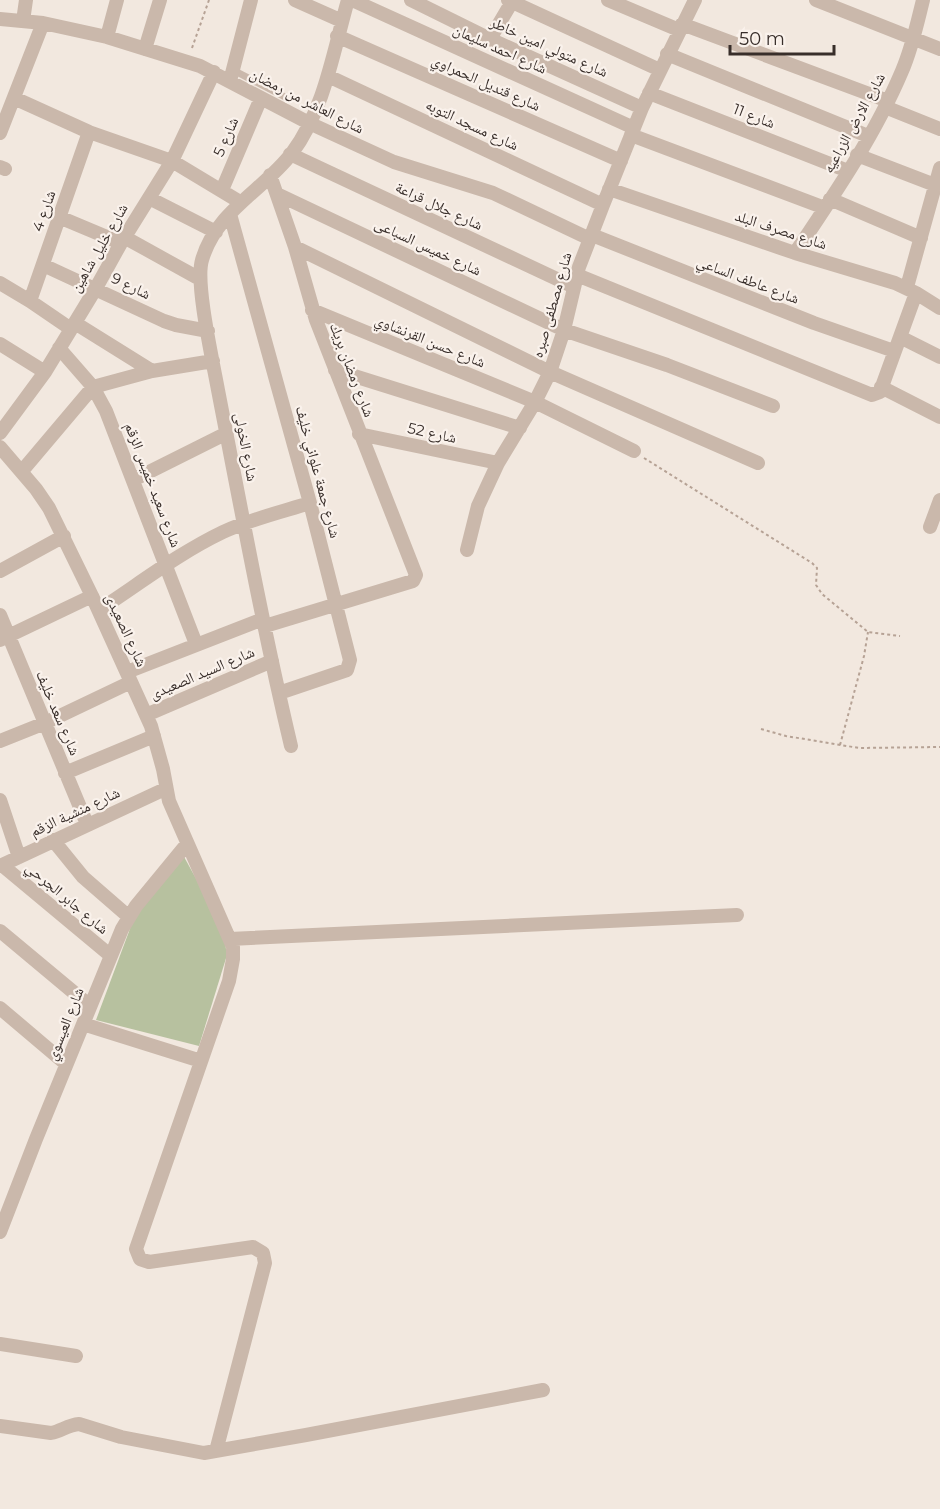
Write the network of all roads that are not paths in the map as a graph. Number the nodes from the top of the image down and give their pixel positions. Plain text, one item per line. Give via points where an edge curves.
1 (26, 0) edge
2 (117, 0) edge
3 (160, 0) edge
4 (295, 0) edge
5 (350, 0) edge
6 (411, 0) edge
7 (608, 0) edge
8 (695, 0) edge
9 (816, 0) edge
10 (923, 0) edge
11 (246, 1) edge
12 (511, 1) edge
13 (428, 4) edge
14 (848, 6) edge
15 (0, 19) edge
16 (23, 21) junction
17 (342, 21) junction
18 (43, 23) junction
19 (681, 27) junction
20 (337, 36) junction
21 (107, 37) junction
22 (914, 37) junction
23 (490, 39) junction
24 (940, 48) edge
25 (145, 49) junction
26 (667, 54) junction
27 (660, 70) junction
28 (214, 72) junction
29 (232, 76) junction
30 (328, 76) junction
31 (649, 93) junction
32 (285, 97) dead end
33 (14, 98) junction
34 (261, 98) junction
35 (887, 104) junction
36 (642, 108) junction
37 (309, 123) junction
38 (940, 129) edge
39 (632, 131) junction
40 (89, 132) junction
41 (0, 133) edge
42 (868, 136) junction
43 (290, 154) junction
44 (857, 154) junction
45 (172, 161) junction
46 (621, 161) junction
47 (940, 168) edge
48 (848, 171) junction
49 (270, 175) junction
50 (935, 185) junction
51 (609, 189) junction
52 (222, 190) junction
53 (277, 194) junction
54 (148, 198) junction
55 (240, 202) junction
56 (827, 204) junction
57 (603, 205) junction
58 (230, 214) junction
59 (59, 217) junction
60 (216, 232) junction
61 (591, 237) junction
62 (921, 238) junction
63 (122, 240) junction
64 (295, 247) junction
65 (795, 253) junction
66 (42, 265) junction
67 (200, 279) junction
68 (576, 281) junction
69 (0, 283) edge
70 (96, 288) junction
71 (912, 290) junction
72 (30, 301) junction
73 (940, 308) edge
74 (312, 310) junction
75 (73, 326) junction
76 (564, 330) junction
77 (208, 331) junction
78 (900, 337) junction
79 (1, 346) edge
80 (59, 348) junction
81 (894, 351) junction
82 (940, 357) edge
83 (213, 361) junction
84 (152, 370) junction
85 (335, 370) junction
86 (45, 372) junction
87 (550, 372) junction
88 (93, 387) junction
89 (881, 387) junction
90 (535, 402) junction
91 (773, 406) dead end
92 (940, 417) edge
93 (520, 428) junction
94 (0, 433) edge
95 (227, 433) junction
96 (359, 434) junction
97 (0, 447) edge
98 (634, 451) road end
99 (498, 463) junction
100 (758, 463) dead end
101 (22, 471) junction
102 (133, 480) junction
103 (940, 500) edge
104 (310, 503) junction
105 (244, 523) junction
106 (930, 527) dead end
107 (64, 536) junction
108 (467, 550) dead end
109 (167, 566) junction
110 (0, 571) edge
111 (92, 596) junction
112 (336, 605) junction
113 (99, 610) junction
114 (0, 615) edge
115 (264, 623) junction
116 (4, 638) edge
117 (196, 644) junction
118 (272, 661) junction
119 (129, 677) junction
120 (279, 693) junction
121 (146, 715) junction
122 (45, 723) junction
123 (154, 736) junction
124 (0, 741) edge
125 (291, 746) dead end
126 (65, 773) junction
127 (165, 789) junction
128 (0, 800) edge
129 (87, 824) junction
130 (52, 840) junction
131 (187, 844) junction
132 (19, 856) junction
133 (1, 865) edge
134 (737, 915) dead end
135 (129, 917) junction
136 (0, 931) edge
137 (231, 939) junction
138 (111, 956) junction
139 (90, 1006) junction
140 (0, 1008) edge
141 (83, 1024) junction
142 (201, 1061) junction
143 (66, 1064) junction
144 (0, 1232) edge
145 (0, 1344) edge
146 (76, 1356) dead end
147 (543, 1390) dead end
148 (0, 1426) edge
149 (216, 1451) junction

1 - 16 street
2 - 21 street
3 - 25 street
4 - 17 street
5 - 17 street, شارع الخولى
5 - 39 street, شارع احمد سليمان
6 - 13 street, شارع متولي امين خاطر
7 - 19 street
8 - 19 street, شارع مصطفى صبره
9 - 14 street
10 - 22 street, شارع الارض الزراعيه
11 - 29 street
12 - 23 street
12 - 27 street
13 - 23 street, شارع متولي امين خاطر
14 - 22 street
15 - 16 street, شارع العاشر من رمضان
16 - 18 street, شارع العاشر من رمضان
17 - 20 street, شارع الخولى
18 - 21 street, شارع العاشر من رمضان
18 - 33 street
19 - 26 street, شارع مصطفى صبره
19 - 35 street
20 - 30 street, شارع الخولى
20 - 46 street, شارع قنديل الحمراوي
21 - 25 street, شارع العاشر من رمضان
22 - 24 street
22 - 35 street, شارع الارض الزراعيه
23 - 36 street, شارع متولي امين خاطر
25 - 28 street, شارع العاشر من رمضان
26 - 27 street, شارع مصطفى صبره
26 - 42 street
27 - 31 street, شارع مصطفى صبره
28 - 29 street, شارع العاشر من رمضان
28 - 45 street, شارع خليل شاهين
29 - 32 lane
29 - 34 street, شارع العاشر من رمضان
30 - 37 street, شارع الخولى
30 - 57 street, شارع مسجد التوبه
31 - 36 street, شارع مصطفى صبره
31 - 48 street, شارع 11
33 - 40 street
33 - 41 street
34 - 37 street, شارع العاشر من رمضان
34 - 52 street, شارع 5
35 - 38 street
35 - 42 street, شارع الارض الزراعيه
36 - 39 street, شارع مصطفى صبره
37 - 43 street, شارع الخولى
37 - 61 street, شارع العاشر من رمضان via 394,162 478,187
39 - 46 street, شارع مصطفى صبره
39 - 56 street, شارع احمد سليمان
40 - 45 street
40 - 59 street, شارع 4
42 - 44 street, شارع الارض الزراعيه
43 - 49 street, شارع الخولى
43 - 68 street, شارع جلال قراعة
44 - 48 street, شارع الارض الزراعيه
44 - 50 street
45 - 52 street
45 - 54 street, شارع خليل شاهين
46 - 51 street, شارع مصطفى صبره
47 - 50 street
48 - 56 street, شارع الارض الزراعيه
49 - 53 street, شارع رمضان بريك
49 - 55 street, شارع الخولى
50 - 62 street
51 - 57 street, شارع مصطفى صبره
51 - 65 street, شارع مصرف البلد
52 - 55 street
53 - 64 street, شارع رمضان بريك
53 - 76 street, شارع خميس السباعى
54 - 60 street
54 - 63 street, شارع خليل شاهين
55 - 58 street, شارع الخولى
56 - 62 street, شارع احمد سليمان
56 - 65 street, شارع الارض الزراعيه
57 - 61 street, شارع مصطفى صبره
58 - 60 street, شارع الخولى
58 - 104 street, شارع جمعة علواني خليف
59 - 63 street
59 - 66 street, شارع 4
60 - 67 street, شارع الخولى via 202,259
61 - 68 street, شارع مصطفى صبره
61 - 81 street, شارع عاطف الساعي
62 - 71 street
63 - 67 street
63 - 70 street, شارع خليل شاهين
64 - 74 street, شارع رمضان بريك
64 - 87 street
65 - 71 street, شارع مصرف البلد
66 - 70 street, شارع 9
66 - 72 street, شارع 4
67 - 77 street, شارع الخولى
68 - 76 street, شارع مصطفى صبره
68 - 89 street, شارع جلال قراعة via 872,395
69 - 72 street
70 - 75 street, شارع خليل شاهين
70 - 77 street, شارع 9 via 176,325
71 - 73 street, شارع مصرف البلد
71 - 78 street
72 - 75 street
74 - 85 street, شارع رمضان بريك
74 - 90 street, شارع حسن القرنشاوي
75 - 80 street, شارع خليل شاهين
75 - 84 street
76 - 87 street, شارع مصطفى صبره
76 - 91 street, شارع خميس السباعى
77 - 83 street, شارع الخولى
78 - 81 street
78 - 82 street
79 - 86 street
80 - 86 street, شارع خليل شاهين
80 - 88 street, شارع سعيد خميس الزقم
81 - 89 street
83 - 84 street
83 - 95 street, شارع الخولى
84 - 88 street
85 - 93 street
85 - 96 street, شارع رمضان بريك
86 - 94 street, شارع خليل شاهين
87 - 90 street, شارع مصطفى صبره
87 - 100 street
88 - 101 street
88 - 102 street, شارع سعيد خميس الزقم
89 - 92 street
90 - 93 street, شارع مصطفى صبره
90 - 98 street, شارع حسن القرنشاوي
93 - 99 street, شارع مصطفى صبره
95 - 102 street
95 - 105 street, شارع الخولى
96 - 99 street, شارع 52
96 - 112 street, شارع رمضان بريك via 416,577
97 - 101 street, شارع الصعيدى
99 - 108 street, شارع مصطفى صبره via 478,506
101 - 107 street, شارع الصعيدى
102 - 109 street, شارع سعيد خميس الزقم
103 - 106 street
104 - 105 street
104 - 112 street, شارع جمعة علواني خليف
105 - 109 street via 202,543
105 - 115 street, شارع الخولى
107 - 110 street
107 - 111 street, شارع الصعيدى
109 - 113 street
109 - 117 street, شارع سعيد خميس الزقم
111 - 113 street, شارع الصعيدى
111 - 116 street
112 - 115 street
112 - 120 street, شارع جمعة علواني خليف via 349,667
113 - 119 street, شارع الصعيدى
114 - 116 street, شارع سعد خليف
115 - 117 street
115 - 118 street, شارع الخولى
116 - 122 street, شارع سعد خليف
117 - 119 street
118 - 120 street, شارع الخولى
118 - 121 street, شارع السيد الصعيدى
119 - 121 street, شارع الصعيدى
119 - 122 street
120 - 125 street, شارع الخولى
121 - 123 street, شارع الصعيدى
122 - 124 street
122 - 126 street, شارع سعد خليف
123 - 126 street
123 - 127 street, شارع الصعيدى
126 - 129 street, شارع سعد خليف
127 - 129 street, شارع منشية الزقم
127 - 131 street, شارع الصعيدى
128 - 132 street
129 - 130 street, شارع منشية الزقم
130 - 132 street, شارع منشية الزقم
130 - 135 street via 83,877
131 - 135 street, شارع العيسوي
131 - 137 street, شارع الصعيدى
132 - 133 street, شارع منشية الزقم
133 - 138 street, شارع جابر الجرحي
134 - 137 street
135 - 138 street, شارع العيسوي
136 - 139 street
137 - 142 street via 229,981
138 - 139 street, شارع العيسوي
139 - 141 street, شارع العيسوي
140 - 143 street
141 - 142 street
141 - 143 street, شارع العيسوي
142 - 149 street via 136,1250 140,1259 149,1262 253,1247 262,1253 265,1263
143 - 144 street, شارع العيسوي
145 - 146 street
147 - 149 street
148 - 149 street via 51,1433 79,1424 131,1439 204,1453

